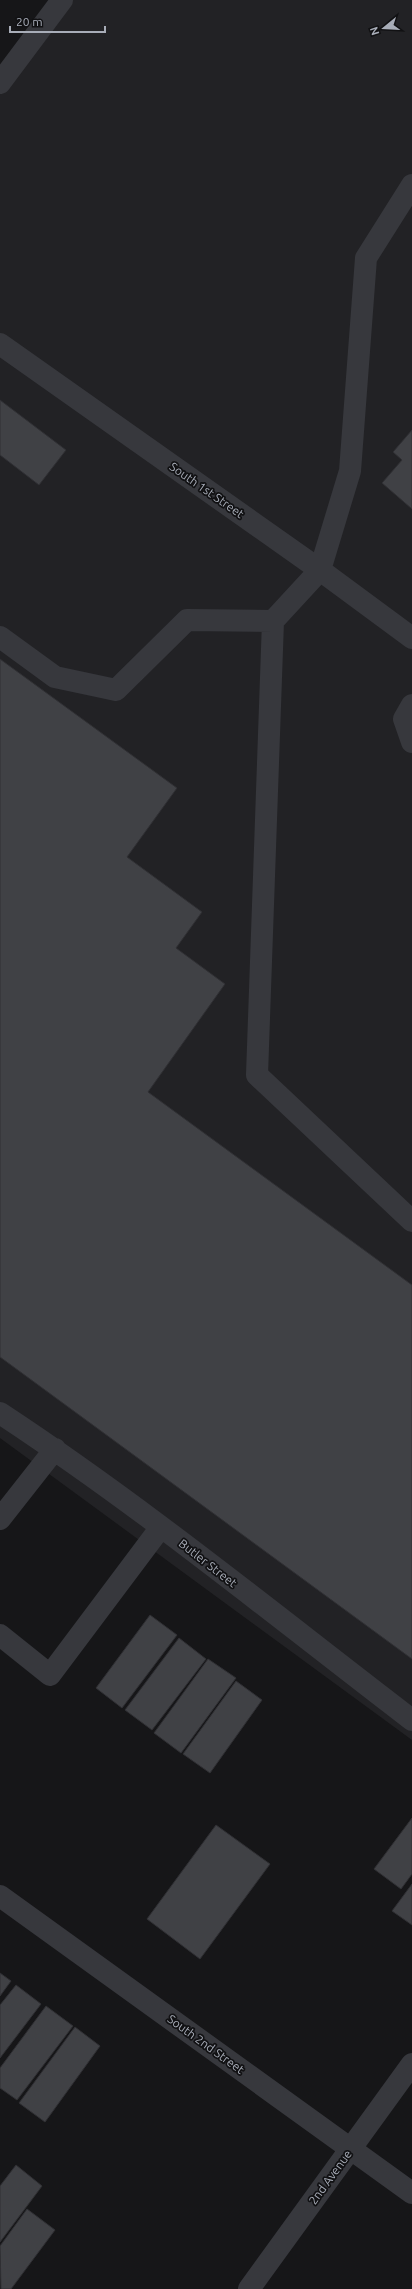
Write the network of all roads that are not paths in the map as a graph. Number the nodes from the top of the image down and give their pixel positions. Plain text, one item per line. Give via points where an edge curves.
1 (62, 0) edge
2 (0, 84) edge
3 (412, 185) edge
4 (0, 344) edge
5 (320, 570) junction
6 (273, 621) junction
7 (0, 637) edge
8 (412, 638) edge
9 (412, 705) edge
10 (412, 742) edge
11 (412, 1221) edge
12 (0, 1413) edge
13 (55, 1449) junction
14 (0, 1519) edge
15 (161, 1527) junction
16 (0, 1635) edge
17 (412, 1720) edge
18 (0, 1896) edge
19 (412, 2064) edge
20 (351, 2148) junction
21 (412, 2193) edge
22 (249, 2289) edge

1 - 2 street
3 - 5 street via 366,258 350,471
4 - 5 street, South 1st Street
5 - 6 street
5 - 8 street, South 1st Street
6 - 7 street via 187,620 116,690 55,677
6 - 11 street via 257,1075
9 - 10 street via 404,719
12 - 13 street, Butler Street
13 - 14 street
13 - 15 street, Butler Street
15 - 16 street via 50,1675
15 - 17 street, Butler Street
18 - 20 street, South 2nd Street
19 - 20 street, 2nd Avenue
20 - 21 street, South 2nd Street
20 - 22 street, 2nd Avenue

